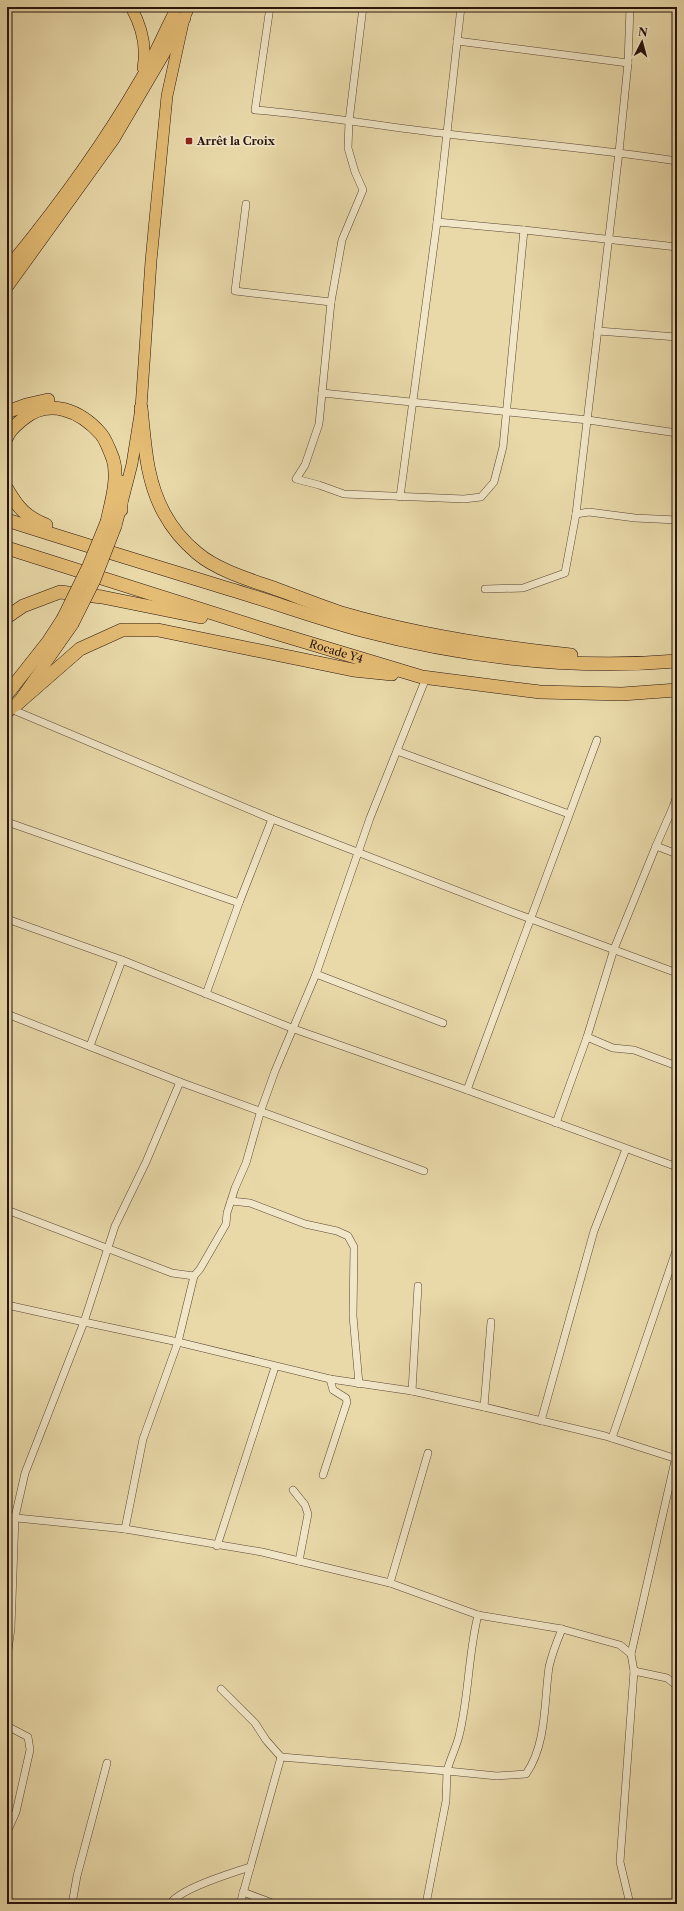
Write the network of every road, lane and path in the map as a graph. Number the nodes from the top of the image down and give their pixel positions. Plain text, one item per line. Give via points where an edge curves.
1 (131, 7) edge
2 (176, 7) edge
3 (270, 7) edge
4 (363, 7) edge
5 (461, 7) edge
6 (630, 7) edge
7 (186, 13) edge
8 (458, 40) junction
9 (628, 63) junction
10 (140, 79) junction
11 (349, 121) junction
12 (447, 134) junction
13 (619, 152) junction
14 (677, 161) edge
15 (246, 204) dead end
16 (437, 222) junction
17 (524, 230) junction
18 (608, 240) junction
19 (677, 247) edge
20 (7, 268) edge
21 (7, 286) edge
22 (331, 302) junction
23 (598, 331) junction
24 (677, 337) edge
25 (322, 393) junction
26 (414, 404) junction
27 (141, 408) junction
28 (7, 412) edge
29 (506, 412) junction
30 (588, 420) junction
31 (677, 433) edge
32 (7, 437) edge
33 (7, 489) edge
34 (400, 498) junction
35 (121, 510) junction
36 (576, 514) junction
37 (7, 520) edge
38 (677, 520) edge
39 (112, 524) junction
40 (7, 548) edge
41 (116, 554) junction
42 (485, 589) dead end
43 (7, 617) edge
44 (68, 621) junction
45 (269, 631) junction
46 (677, 660) edge
47 (644, 664) junction
48 (424, 678) junction
49 (677, 690) edge
50 (7, 694) edge
51 (12, 709) edge
52 (597, 740) dead end
53 (397, 751) junction
54 (677, 795) edge
55 (569, 814) junction
56 (272, 819) junction
57 (7, 822) edge
58 (656, 846) junction
59 (358, 852) junction
60 (677, 854) edge
61 (239, 903) junction
62 (7, 919) edge
63 (530, 919) junction
64 (614, 949) junction
65 (122, 960) junction
66 (677, 973) edge
67 (316, 974) junction
68 (206, 994) junction
69 (7, 1014) edge
70 (443, 1023) dead end
71 (294, 1029) junction
72 (587, 1037) junction
73 (90, 1046) junction
74 (677, 1066) edge
75 (180, 1082) junction
76 (467, 1090) junction
77 (261, 1110) junction
78 (556, 1123) junction
79 (626, 1149) junction
80 (677, 1167) edge
81 (424, 1171) dead end
82 (231, 1200) junction
83 (7, 1210) edge
84 (108, 1248) junction
85 (677, 1248) edge
86 (194, 1276) junction
87 (418, 1286) dead end
88 (7, 1305) edge
89 (84, 1322) junction
90 (491, 1322) dead end
91 (178, 1342) junction
92 (275, 1367) junction
93 (330, 1379) junction
94 (359, 1384) junction
95 (412, 1391) junction
96 (484, 1407) junction
97 (541, 1421) junction
98 (612, 1438) junction
99 (428, 1452) dead end
100 (676, 1456) edge
101 (323, 1475) dead end
102 (293, 1490) dead end
103 (7, 1517) edge
104 (15, 1517) junction
105 (125, 1529) junction
106 (217, 1546) junction
107 (299, 1561) junction
108 (390, 1583) junction
109 (478, 1615) junction
110 (562, 1629) junction
111 (631, 1654) junction
112 (7, 1658) edge
113 (634, 1671) junction
114 (677, 1686) edge
115 (221, 1689) dead end
116 (7, 1726) edge
117 (281, 1757) junction
118 (108, 1763) dead end
119 (447, 1771) junction
120 (7, 1832) edge
121 (250, 1867) junction
122 (243, 1892) junction
123 (72, 1904) edge
124 (170, 1904) edge
125 (240, 1904) edge
126 (275, 1904) edge
127 (426, 1904) edge
128 (630, 1904) edge

1 - 10 main road via 143,38 145,58
2 - 10 main road
3 - 11 street via 255,110
4 - 11 street
5 - 8 street
6 - 9 street
7 - 21 highway via 113,139
7 - 27 main road via 167,96 151,262
8 - 9 street
8 - 12 street
9 - 13 street
10 - 20 main road via 102,140 34,235
11 - 12 street
11 - 22 street via 348,148 363,190 342,240
12 - 13 street
12 - 16 street
13 - 14 street
13 - 18 street
15 - 22 street via 235,291
16 - 17 street
16 - 26 street
17 - 18 street
17 - 29 street
18 - 19 street
18 - 23 street
22 - 25 street
23 - 24 street
23 - 30 street
25 - 26 street
25 - 34 street via 319,424 305,465 296,479 344,494
26 - 29 street
26 - 34 street
27 - 35 main road
27 - 47 highway via 147,466 165,514 198,554 234,574 345,614 435,636 529,651
28 - 35 highway via 48,400 67,403 90,412 109,430 120,460
29 - 30 street
29 - 34 street via 503,447 494,482 481,497
30 - 31 street
30 - 36 street
32 - 39 highway via 10,430 28,415 48,407 64,410 85,419 102,435 113,460
33 - 41 highway via 16,504 31,519
35 - 39 main road
36 - 38 street via 589,512
36 - 42 street via 565,573 524,588
37 - 41 highway
39 - 44 highway, bridge via 89,566
40 - 45 highway, Rocade Y4
41 - 47 highway via 361,630 448,649 542,662
43 - 45 highway via 23,606 60,592 102,597
44 - 50 highway
44 - 51 main road
45 - 48 highway, Rocade Y4
46 - 47 highway
48 - 49 highway, Rocade Y4 via 540,692 622,694
48 - 51 highway via 352,670 158,630 122,630 80,649
48 - 53 street
51 - 56 street
52 - 55 street
53 - 55 street
53 - 59 street
54 - 58 street via 674,808
55 - 63 street
56 - 59 street
56 - 61 street
57 - 61 street
58 - 60 street
58 - 64 street
59 - 63 street
59 - 67 street
61 - 68 street
62 - 65 street
63 - 64 street
63 - 76 street
64 - 66 street
64 - 72 street
65 - 68 street
65 - 73 street
67 - 70 street
67 - 71 street
68 - 71 street
69 - 73 street
71 - 76 street
71 - 77 street
72 - 74 street via 613,1048 634,1050
72 - 78 street
73 - 75 street
75 - 77 street
75 - 84 street via 115,1226
76 - 78 street
77 - 81 street
77 - 82 street via 246,1163
78 - 79 street
79 - 80 street
79 - 97 street via 594,1232
82 - 86 street via 226,1224
82 - 94 street via 250,1203 306,1224 348,1236 354,1247 353,1316
83 - 84 street
84 - 86 street via 172,1273
84 - 89 street
85 - 98 street
86 - 91 street
87 - 95 street
88 - 89 street
89 - 91 street
89 - 104 street via 25,1473
90 - 96 street
91 - 92 street
91 - 105 street via 143,1440
92 - 93 street
92 - 106 street
93 - 94 street
93 - 101 street via 333,1390 346,1398 347,1402
94 - 95 street
95 - 96 street
96 - 97 street
97 - 98 street
98 - 100 street
99 - 108 street
100 - 111 street
102 - 107 street via 305,1505 308,1514
103 - 104 street
104 - 105 street
104 - 112 street via 11,1628
105 - 106 street
106 - 107 street via 262,1552
107 - 108 street
108 - 109 street
109 - 110 street
109 - 119 street via 472,1639 459,1736
110 - 111 street via 620,1645
110 - 119 street via 550,1665 540,1740 532,1765 526,1774 497,1776
111 - 113 street
113 - 114 street via 666,1678
113 - 128 street via 620,1862
115 - 117 street via 255,1723
116 - 120 street via 28,1737 30,1750 16,1812
117 - 119 street
117 - 121 street
118 - 123 street via 77,1876
119 - 127 street via 446,1801
121 - 122 street
121 - 124 street via 187,1891 173,1899
122 - 125 street
122 - 126 street

